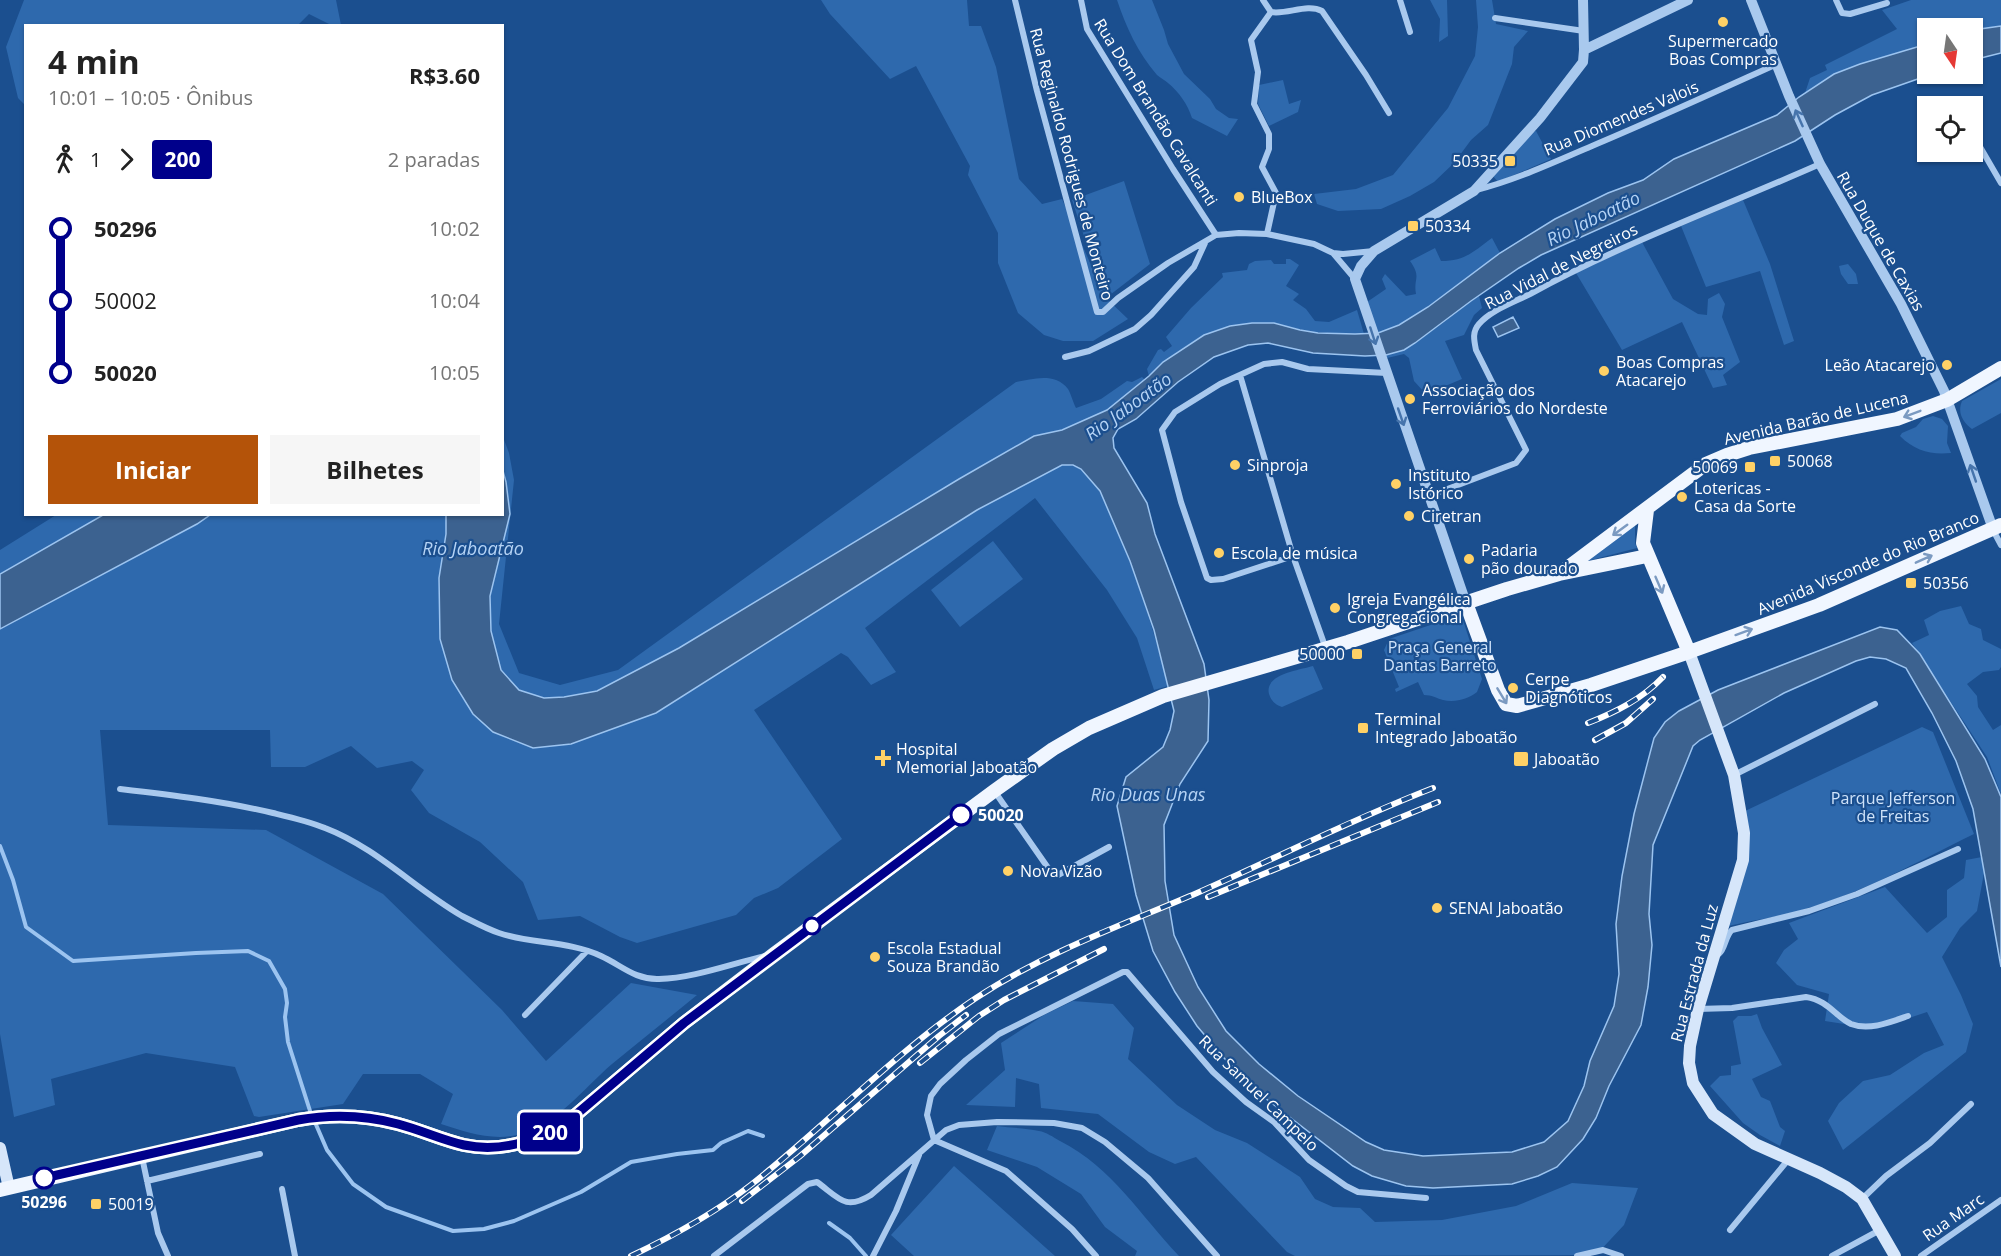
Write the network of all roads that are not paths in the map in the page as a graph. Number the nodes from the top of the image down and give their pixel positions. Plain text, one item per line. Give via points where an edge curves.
1 (1015, 0) edge
2 (1081, 0) edge
3 (1400, 0) edge
4 (1583, 0) edge
5 (1688, 0) edge
6 (1751, 0) edge
7 (1836, 0) edge
8 (1263, 1) edge
9 (1887, 3) dead end
10 (1271, 12) junction
11 (1495, 18) dead end
12 (1584, 31) junction
13 (1410, 33) dead end
14 (1584, 50) junction
15 (1777, 64) junction
16 (1389, 113) dead end
17 (1983, 152) edge
18 (1820, 164) junction
19 (2001, 183) edge
20 (1474, 191) junction
21 (1267, 234) junction
22 (1216, 235) junction
23 (1206, 242) junction
24 (1374, 251) junction
25 (1333, 253) junction
26 (1355, 279) junction
27 (1065, 357) dead end
28 (2001, 368) edge
29 (1387, 373) junction
30 (1240, 375) junction
31 (1947, 400) junction
32 (1428, 497) junction
33 (1647, 510) junction
34 (1998, 526) edge
35 (2001, 545) edge
36 (1647, 555) junction
37 (1293, 556) junction
38 (1558, 574) junction
39 (1466, 603) junction
40 (1326, 649) junction
41 (1689, 652) junction
42 (1875, 704) dead end
43 (1734, 775) junction
44 (120, 789) dead end
45 (994, 791) junction
46 (1109, 847) dead end
47 (1958, 849) dead end
48 (586, 951) junction
49 (774, 954) junction
50 (1715, 956) junction
51 (1698, 1010) junction
52 (525, 1015) dead end
53 (1908, 1016) dead end
54 (1971, 1104) dead end
55 (934, 1140) junction
56 (0, 1148) edge
57 (921, 1151) junction
58 (260, 1154) dead end
59 (142, 1157) junction
60 (1788, 1160) junction
61 (147, 1181) junction
62 (4, 1189) edge
63 (282, 1189) dead end
64 (1426, 1198) dead end
65 (1862, 1199) junction
66 (2001, 1200) edge
67 (1730, 1230) dead end
68 (1880, 1230) junction
69 (168, 1256) edge
70 (295, 1256) edge
71 (714, 1256) edge
72 (873, 1256) edge
73 (1096, 1256) edge
74 (1217, 1256) edge
75 (1577, 1256) edge
76 (1620, 1256) edge
77 (1832, 1256) edge
78 (1895, 1256) edge
79 (1921, 1256) edge

1 - 23 street, Rua Reginaldo Rodrigues de Monteiro via 1097,312 1103,312 1168,263
2 - 22 street, Rua Dom Brandão Cavalcanti via 1083,17 1093,39
3 - 13 street
4 - 12 street
5 - 14 street
6 - 15 street, Rua Duque de Caxias
7 - 9 street via 1842,13 1850,15
8 - 10 street
10 - 16 street via 1316,8 1322,11
10 - 21 street via 1251,40 1258,72 1254,104 1269,134 1262,167 1276,193
11 - 12 street
12 - 14 street
14 - 20 street via 1582,62 1569,81
18 -> 15 street, Rua Duque de Caxias
15 - 20 street, Rua Diomendes Valois via 1549,165
17 - 19 street
18 - 31 street, Rua Duque de Caxias via 1901,304
18 - 32 street, Rua Vidal de Negreiros via 1631,244 1484,319 1474,331 1476,350 1526,450 1516,463
20 - 24 street
21 - 22 street
21 - 25 street via 1314,244
22 - 23 street
23 - 27 street via 1194,267 1135,329 1089,351
24 - 25 street
24 - 26 street
25 - 26 street
26 -> 29 street
28 - 31 main road, Avenida Barão de Lucena
29 - 30 street via 1319,370 1282,362 1264,364
29 -> 32 street
30 - 37 street
30 - 37 street via 1175,412 1162,430 1181,502 1204,573 1211,580
31 -> 33 main road, Avenida Barão de Lucena via 1897,419 1727,455 1693,472
34 -> 31 street
32 - 39 street
33 - 36 main road via 1642,536
33 -> 38 main road, Avenida Barão de Lucena
34 - 35 street
41 -> 34 main road, Avenida Visconde do Rio Branco via 1819,605
36 - 38 main road, Avenida Barão de Lucena
36 -> 41 main road
37 - 40 street
38 - 39 main road, Avenida Barão de Lucena
39 - 40 main road, Avenida Barão de Lucena
39 -> 41 main road, Avenida Visconde do Rio Branco via 1498,690 1510,705 1523,705 1591,685
40 - 45 main road, Avenida Barão de Lucena via 1162,696 1109,718 1067,740
41 - 43 main road, Rua Estrada da Luz
42 - 43 street
43 - 50 main road, Rua Estrada da Luz via 1743,819 1743,860
44 - 48 street via 226,803 324,827 378,856 478,924 499,933
45 - 46 street via 1053,875
45 - 49 main road, Avenida Barão de Lucena
47 - 50 street via 1809,912 1732,930 1720,954
48 - 49 street via 638,977 658,979
48 - 52 street
49 - 59 main road, Avenida Barão de Lucena via 684,1023 572,1118 534,1140 484,1148 384,1120 335,1116 304,1119
50 - 51 main road, Rua Estrada da Luz
51 - 53 street via 1806,997 1818,1000 1854,1024 1882,1024
51 - 60 main road, Rua Estrada da Luz via 1689,1063 1700,1096 1713,1114 1732,1128
54 - 65 street
55 - 57 street
55 - 64 street, Rua Samuel Campelo via 927,1114 931,1096 966,1060 999,1034 1125,971 1213,1072 1274,1122 1309,1160 1358,1192
55 - 73 street via 1006,1171 1072,1229
55 - 74 street via 952,1127 976,1123 1054,1123 1082,1128 1148,1178
56 - 62 main road
57 - 71 street via 860,1202 846,1202 817,1182 808,1184
57 - 72 street
58 - 61 street
59 - 61 street
59 - 62 main road, Avenida Barão de Lucena
60 - 65 main road, Rua Estrada da Luz via 1846,1187
60 - 67 street
61 - 69 street via 158,1233
63 - 70 street
65 - 68 main road, Rua Estrada da Luz
66 - 79 street, Rua Marc
68 - 77 street
68 - 78 main road, Rua Estrada da Luz
75 - 76 street via 1602,1250

